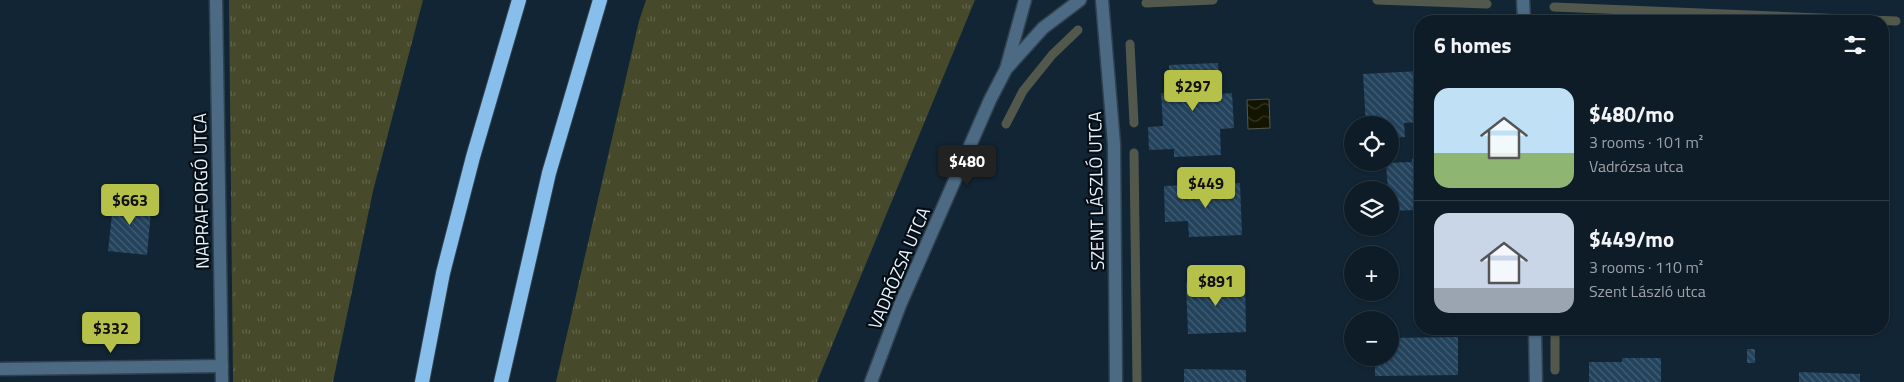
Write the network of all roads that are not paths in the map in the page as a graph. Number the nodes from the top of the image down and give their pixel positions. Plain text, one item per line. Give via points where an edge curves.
1 (216, 0) edge
2 (519, 0) edge
3 (600, 0) edge
4 (1025, 0) edge
5 (1080, 0) edge
6 (1102, 0) edge
7 (1523, 0) edge
8 (1524, 15) edge
9 (1006, 69) junction
10 (1536, 335) edge
11 (222, 366) junction
12 (0, 369) edge
13 (222, 382) edge
14 (422, 382) edge
15 (501, 382) edge
16 (871, 382) edge
17 (1116, 382) edge
18 (1536, 382) edge

1 - 11 street, NAPRAFORGÓ UTCA
2 - 14 highway via 472,156 443,273
3 - 15 highway via 549,173
4 - 9 street
5 - 9 street, VADRÓZSA UTCA via 1043,28
6 - 17 street, SZENT LÁSZLÓ UTCA via 1114,144
7 - 8 street
9 - 16 street, VADRÓZSA UTCA via 900,306
10 - 18 street
11 - 12 street
11 - 13 street, NAPRAFORGÓ UTCA

